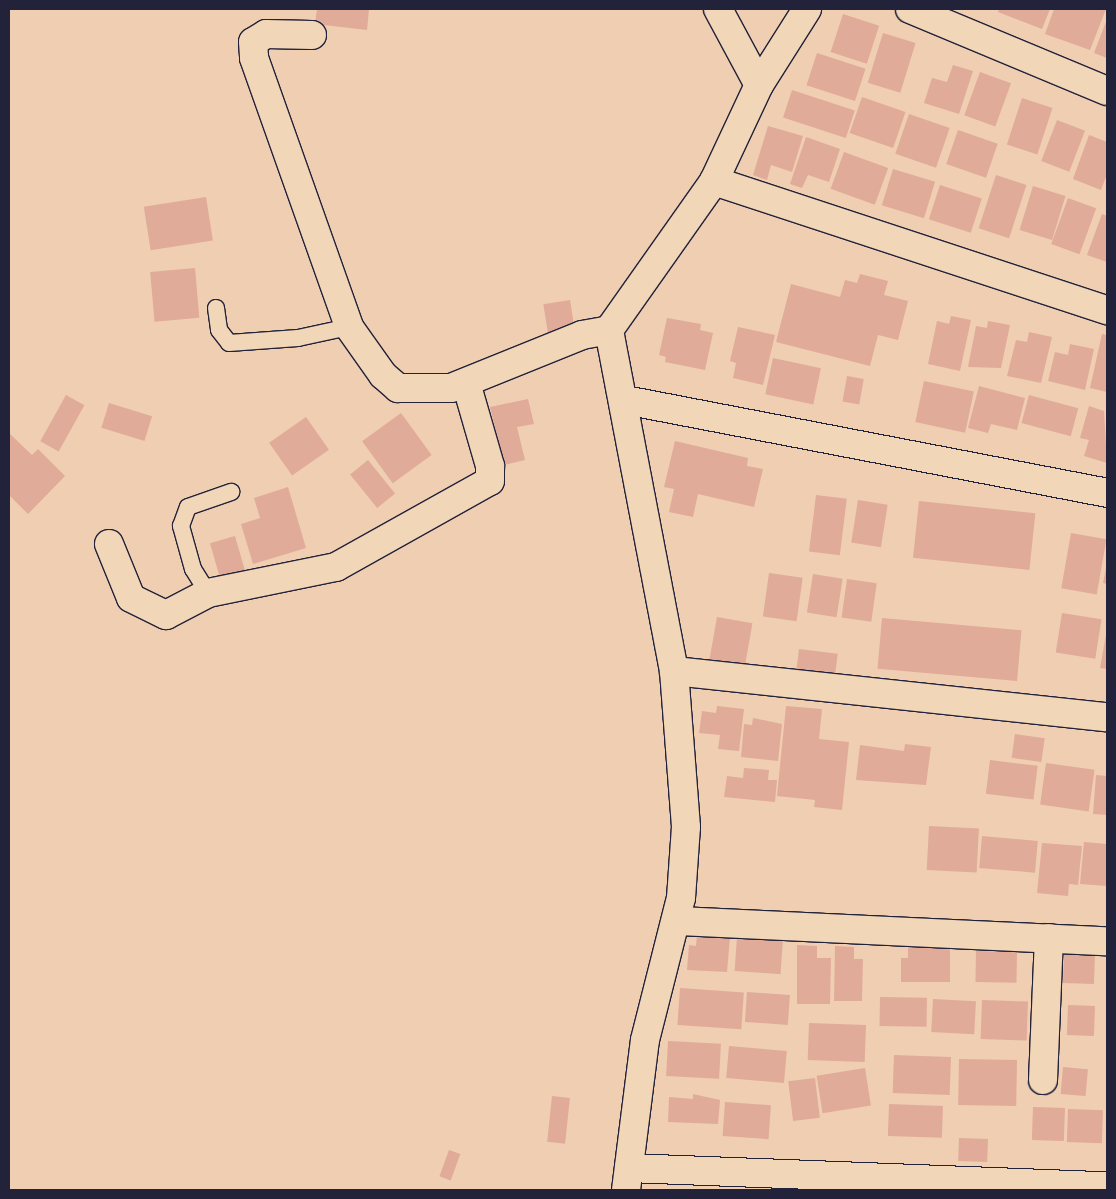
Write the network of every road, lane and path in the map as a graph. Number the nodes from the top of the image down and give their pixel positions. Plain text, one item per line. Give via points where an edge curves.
1 (718, 9) edge
2 (807, 9) edge
3 (910, 9) edge
4 (312, 35) dead end
5 (759, 85) junction
6 (1107, 90) edge
7 (714, 181) junction
8 (216, 308) dead end
9 (1107, 310) edge
10 (349, 327) junction
11 (608, 330) junction
12 (466, 384) junction
13 (625, 400) junction
14 (231, 492) dead end
15 (1107, 493) edge
16 (109, 544) dead end
17 (208, 593) junction
18 (674, 671) junction
19 (1107, 717) edge
20 (677, 921) junction
21 (1049, 938) junction
22 (1107, 941) edge
23 (1043, 1080) dead end
24 (628, 1179) edge
25 (1107, 1186) edge

1 - 5 street
2 - 5 street
3 - 6 street
4 - 10 street via 266,34 253,42 254,58
5 - 7 street
7 - 9 street
7 - 11 street
8 - 10 lane via 220,330 229,343 298,338
10 - 12 street via 383,375 398,388 423,392
11 - 12 street via 582,336
11 - 13 street
12 - 17 street via 490,466 490,481 482,489 336,567
13 - 15 street
13 - 18 street
14 - 17 lane via 188,507 182,526 193,569
16 - 17 street via 131,598 146,609 166,615
18 - 19 street
18 - 20 street via 686,827
20 - 21 street
20 - 24 street via 645,1040
21 - 22 street
21 - 23 street
24 - 25 street

